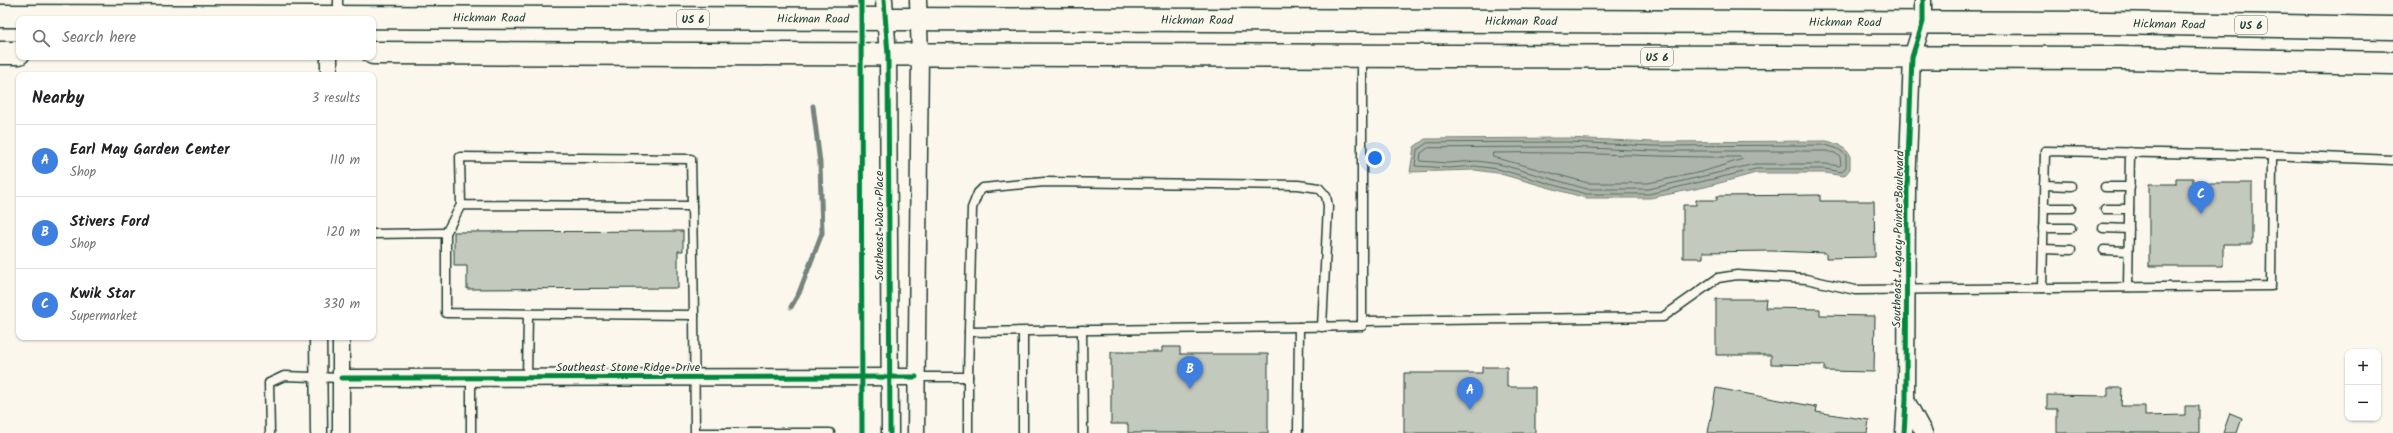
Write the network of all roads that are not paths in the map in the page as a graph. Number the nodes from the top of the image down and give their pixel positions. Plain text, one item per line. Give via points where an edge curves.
1 (1923, 0) edge
2 (885, 10) edge
3 (338, 12) edge
4 (0, 16) edge
5 (619, 18) junction
6 (1923, 22) junction
7 (919, 28) edge
8 (2393, 28) edge
9 (376, 30) edge
10 (0, 53) edge
11 (16, 53) edge
12 (376, 53) edge
13 (888, 55) junction
14 (1362, 57) junction
15 (1912, 57) junction
16 (329, 60) edge
17 (2393, 63) edge
18 (329, 72) edge
19 (2130, 152) junction
20 (2272, 155) junction
21 (2393, 160) edge
22 (2044, 186) junction
23 (2071, 186) dead end
24 (2105, 187) dead end
25 (2130, 187) junction
26 (460, 205) junction
27 (692, 206) junction
28 (2044, 208) junction
29 (2071, 208) dead end
30 (2105, 209) dead end
31 (2129, 209) junction
32 (2043, 228) junction
33 (2070, 228) dead end
34 (2103, 228) dead end
35 (2129, 229) junction
36 (446, 233) junction
37 (376, 234) edge
38 (2043, 249) junction
39 (2071, 250) dead end
40 (2104, 250) dead end
41 (2128, 251) junction
42 (2128, 287) junction
43 (2042, 288) junction
44 (1906, 290) junction
45 (528, 314) junction
46 (694, 315) junction
47 (1362, 321) junction
48 (1322, 326) junction
49 (1299, 327) junction
50 (1082, 330) junction
51 (969, 332) junction
52 (1023, 332) junction
53 (318, 340) edge
54 (341, 340) edge
55 (694, 377) junction
56 (890, 377) junction
57 (916, 377) junction
58 (968, 377) junction
59 (318, 378) junction
60 (341, 378) junction
61 (471, 378) junction
62 (527, 378) junction
63 (1906, 400) junction
64 (270, 433) edge
65 (319, 433) edge
66 (341, 433) edge
67 (471, 433) edge
68 (695, 433) edge
69 (723, 433) edge
70 (830, 433) edge
71 (890, 433) edge
72 (916, 433) edge
73 (968, 433) edge
74 (1023, 433) edge
75 (1083, 433) edge
76 (1298, 433) edge
77 (1904, 433) edge
78 (1924, 433) edge

1 - 6 street, Southeast Legacy Pointe Boulevard
2 - 5 highway, Hickman Road / US 6
2 - 7 highway, Hickman Road / US 6
2 - 13 street, Southeast Waco Place
3 - 4 highway, Hickman Road / US 6
3 - 5 highway, Hickman Road / US 6
5 - 9 highway via 613,28 574,30
6 - 7 highway, Hickman Road / US 6
6 - 8 highway, Hickman Road / US 6 via 2238,24
6 - 15 street, Southeast Legacy Pointe Boulevard
7 - 13 highway, Hickman Road / US 6
7 - 14 highway, Hickman Road / US 6
7 - 57 street
10 - 11 highway
12 - 13 highway, Hickman Road / US 6
13 - 56 street, Southeast Waco Place
14 - 15 highway, Hickman Road / US 6
14 - 47 lane
15 - 17 highway, Hickman Road / US 6
15 - 44 street, Southeast Legacy Pointe Boulevard
16 - 18 street
19 - 20 lane
19 - 22 lane via 2045,150
19 - 25 lane
20 - 21 lane
20 - 42 lane via 2271,286
22 - 23 lane
22 - 28 lane
24 - 25 lane
25 - 31 lane
26 - 27 lane
26 - 27 lane via 460,157 691,159
26 - 36 lane
27 - 46 lane
28 - 29 lane
28 - 32 lane
30 - 31 lane
31 - 35 lane
32 - 33 lane
32 - 38 lane
34 - 35 lane
35 - 41 lane
36 - 37 lane
36 - 45 lane via 446,313
38 - 39 lane
38 - 43 lane
40 - 41 lane
41 - 42 lane
42 - 43 lane
43 - 44 lane
44 - 47 lane via 1856,290 1806,279 1737,275 1718,278 1664,318
44 - 63 street, Southeast Legacy Pointe Boulevard
45 - 46 lane
45 - 62 lane
46 - 55 lane
47 - 48 lane via 1362,326
48 - 49 lane
48 - 51 lane via 1328,206 1326,196 1320,188 1298,185 1044,182 983,188 978,193 972,208
49 - 50 lane
49 - 76 lane
50 - 52 lane
50 - 75 lane
51 - 52 lane
51 - 58 lane
52 - 74 lane
53 - 59 street
54 - 60 street
55 - 56 street, Southeast Stone Ridge Drive
55 - 62 street, Southeast Stone Ridge Drive
55 - 68 lane
56 - 57 street, Southeast Stone Ridge Drive
56 - 71 street, Southeast Waco Place
57 - 58 lane
57 - 72 street
58 - 73 lane
59 - 60 lane
59 - 64 lane via 284,376 269,383
59 - 65 street
60 - 61 street, Southeast Stone Ridge Drive
60 - 66 street
61 - 62 street, Southeast Stone Ridge Drive
61 - 67 lane
63 - 77 street, Southeast Legacy Pointe Boulevard
63 - 78 street, Southeast Legacy Pointe Boulevard
68 - 69 lane
69 - 70 lane

